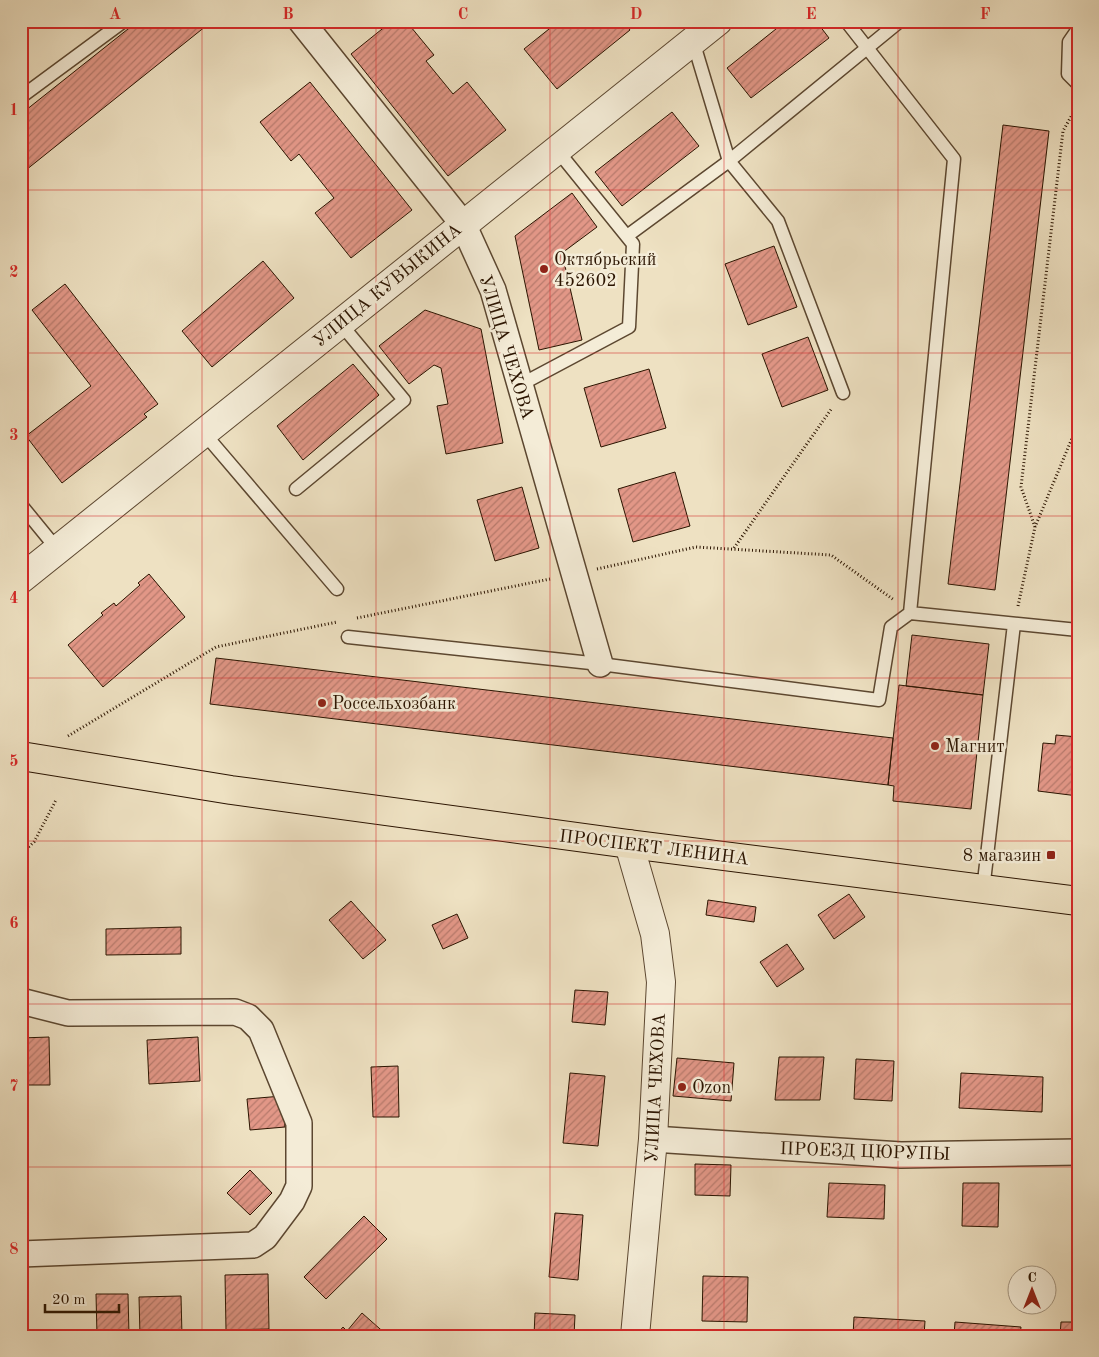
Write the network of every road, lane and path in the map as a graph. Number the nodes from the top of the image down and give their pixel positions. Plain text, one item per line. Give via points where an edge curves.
1 (124, 21) edge
2 (300, 21) edge
3 (718, 21) edge
4 (846, 21) edge
5 (900, 21) edge
6 (1078, 29) edge
7 (693, 41) junction
8 (867, 48) junction
9 (1078, 84) edge
10 (21, 97) edge
11 (1078, 104) edge
12 (557, 150) junction
13 (729, 161) junction
14 (463, 224) junction
15 (627, 236) junction
16 (340, 323) junction
17 (520, 386) junction
18 (843, 393) joint
19 (1078, 424) edge
20 (203, 432) junction
21 (296, 489) dead end
22 (21, 505) edge
23 (1035, 526) junction
24 (57, 549) junction
25 (734, 549) junction
26 (21, 574) edge
27 (574, 574) junction
28 (21, 579) edge
29 (337, 589) dead end
30 (910, 613) junction
31 (351, 619) dead end
32 (342, 621) dead end
33 (1014, 624) junction
34 (1078, 630) edge
35 (348, 637) dead end
36 (600, 664) junction
37 (64, 739) dead end
38 (21, 756) edge
39 (21, 776) edge
40 (231, 790) junction
41 (56, 800) dead end
42 (628, 844) junction
43 (21, 854) edge
44 (983, 890) junction
45 (1078, 901) edge
46 (21, 1001) edge
47 (653, 1139) junction
48 (1078, 1152) edge
49 (21, 1254) edge
50 (636, 1336) edge

1 - 10 lane
2 - 14 street, УЛИЦА ЧЕХОВА
3 - 7 street, УЛИЦА КУВЫКИНА
4 - 8 lane
5 - 8 lane
6 - 9 lane via 1069,42 1068,74
7 - 12 street, УЛИЦА КУВЫКИНА
7 - 13 lane
8 - 13 lane
8 - 30 lane via 954,159
11 - 23 path via 1063,131 1021,486
12 - 14 street, УЛИЦА КУВЫКИНА
12 - 15 lane
13 - 15 lane
13 - 18 lane via 778,220
14 - 16 street, УЛИЦА КУВЫКИНА
14 - 17 street, УЛИЦА ЧЕХОВА via 493,290
15 - 17 lane via 633,244 629,327
16 - 20 street, УЛИЦА КУВЫКИНА
16 - 21 lane via 404,400
17 - 27 street, УЛИЦА ЧЕХОВА
18 - 25 path
19 - 23 path
20 - 24 street, УЛИЦА КУВЫКИНА
20 - 29 lane
22 - 24 lane
23 - 33 path
24 - 26 street, УЛИЦА КУВЫКИНА
24 - 28 street, УЛИЦА КУВЫКИНА
25 - 27 path via 696,547
25 - 30 path via 831,555
27 - 31 path
27 - 36 street, УЛИЦА ЧЕХОВА
30 - 33 lane
30 - 36 lane via 891,627 880,700
32 - 37 path via 216,647
33 - 34 lane
33 - 44 lane
35 - 36 lane
38 - 40 main road, ПРОСПЕКТ ЛЕНИНА
39 - 40 main road, ПРОСПЕКТ ЛЕНИНА
40 - 42 main road, ПРОСПЕКТ ЛЕНИНА
41 - 43 path via 34,842
42 - 44 main road, ПРОСПЕКТ ЛЕНИНА
42 - 47 street, УЛИЦА ЧЕХОВА via 659,954 661,982
44 - 45 main road, ПРОСПЕКТ ЛЕНИНА
46 - 49 street via 68,1013 236,1012 248,1017 261,1030 299,1123 299,1186 265,1238 253,1244
47 - 48 street, ПРОЕЗД ЦЮРУПЫ via 901,1155
47 - 50 street, УЛИЦА ЧЕХОВА

